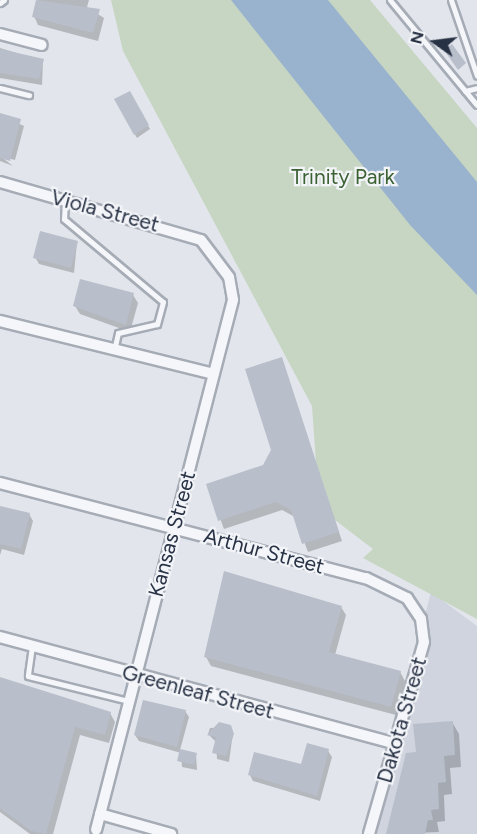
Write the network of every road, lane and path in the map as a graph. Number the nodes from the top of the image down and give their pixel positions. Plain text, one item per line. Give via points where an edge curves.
1 (4, 0) edge
2 (390, 0) edge
3 (452, 0) edge
4 (0, 3) edge
5 (0, 34) edge
6 (42, 45) dead end
7 (477, 76) edge
8 (0, 88) edge
9 (477, 88) edge
10 (465, 91) junction
11 (29, 95) dead end
12 (477, 105) edge
13 (0, 183) edge
14 (65, 201) junction
15 (207, 245) joint
16 (0, 321) edge
17 (114, 350) junction
18 (214, 374) junction
19 (0, 483) edge
20 (174, 527) junction
21 (416, 607) joint
22 (0, 637) edge
23 (32, 646) junction
24 (134, 676) junction
25 (128, 701) junction
26 (397, 744) junction
27 (100, 814) junction
28 (96, 830) dead end
29 (171, 834) edge
30 (369, 834) edge

1 - 4 lane
2 - 10 lane
3 - 7 lane
5 - 6 street
8 - 11 lane
9 - 10 lane
10 - 12 lane
13 - 14 street, Viola Street
14 - 15 street, Viola Street via 183,232
14 - 17 lane via 64,219 163,302 157,324 118,333
15 - 18 street, Kansas Street via 229,277 233,300
16 - 17 street
17 - 18 street
18 - 20 street, Kansas Street
19 - 20 street, Arthur Street
20 - 21 street, Arthur Street via 378,581
20 - 24 street, Kansas Street
21 - 26 street, Dakota Street via 424,642
22 - 23 street, Greenleaf Street
23 - 24 street, Greenleaf Street
23 - 25 lane via 28,676
24 - 25 street, Kansas Street
24 - 26 street, Greenleaf Street
25 - 27 street, Kansas Street
26 - 30 street, Dakota Street
27 - 28 street, Kansas Street
27 - 29 street

